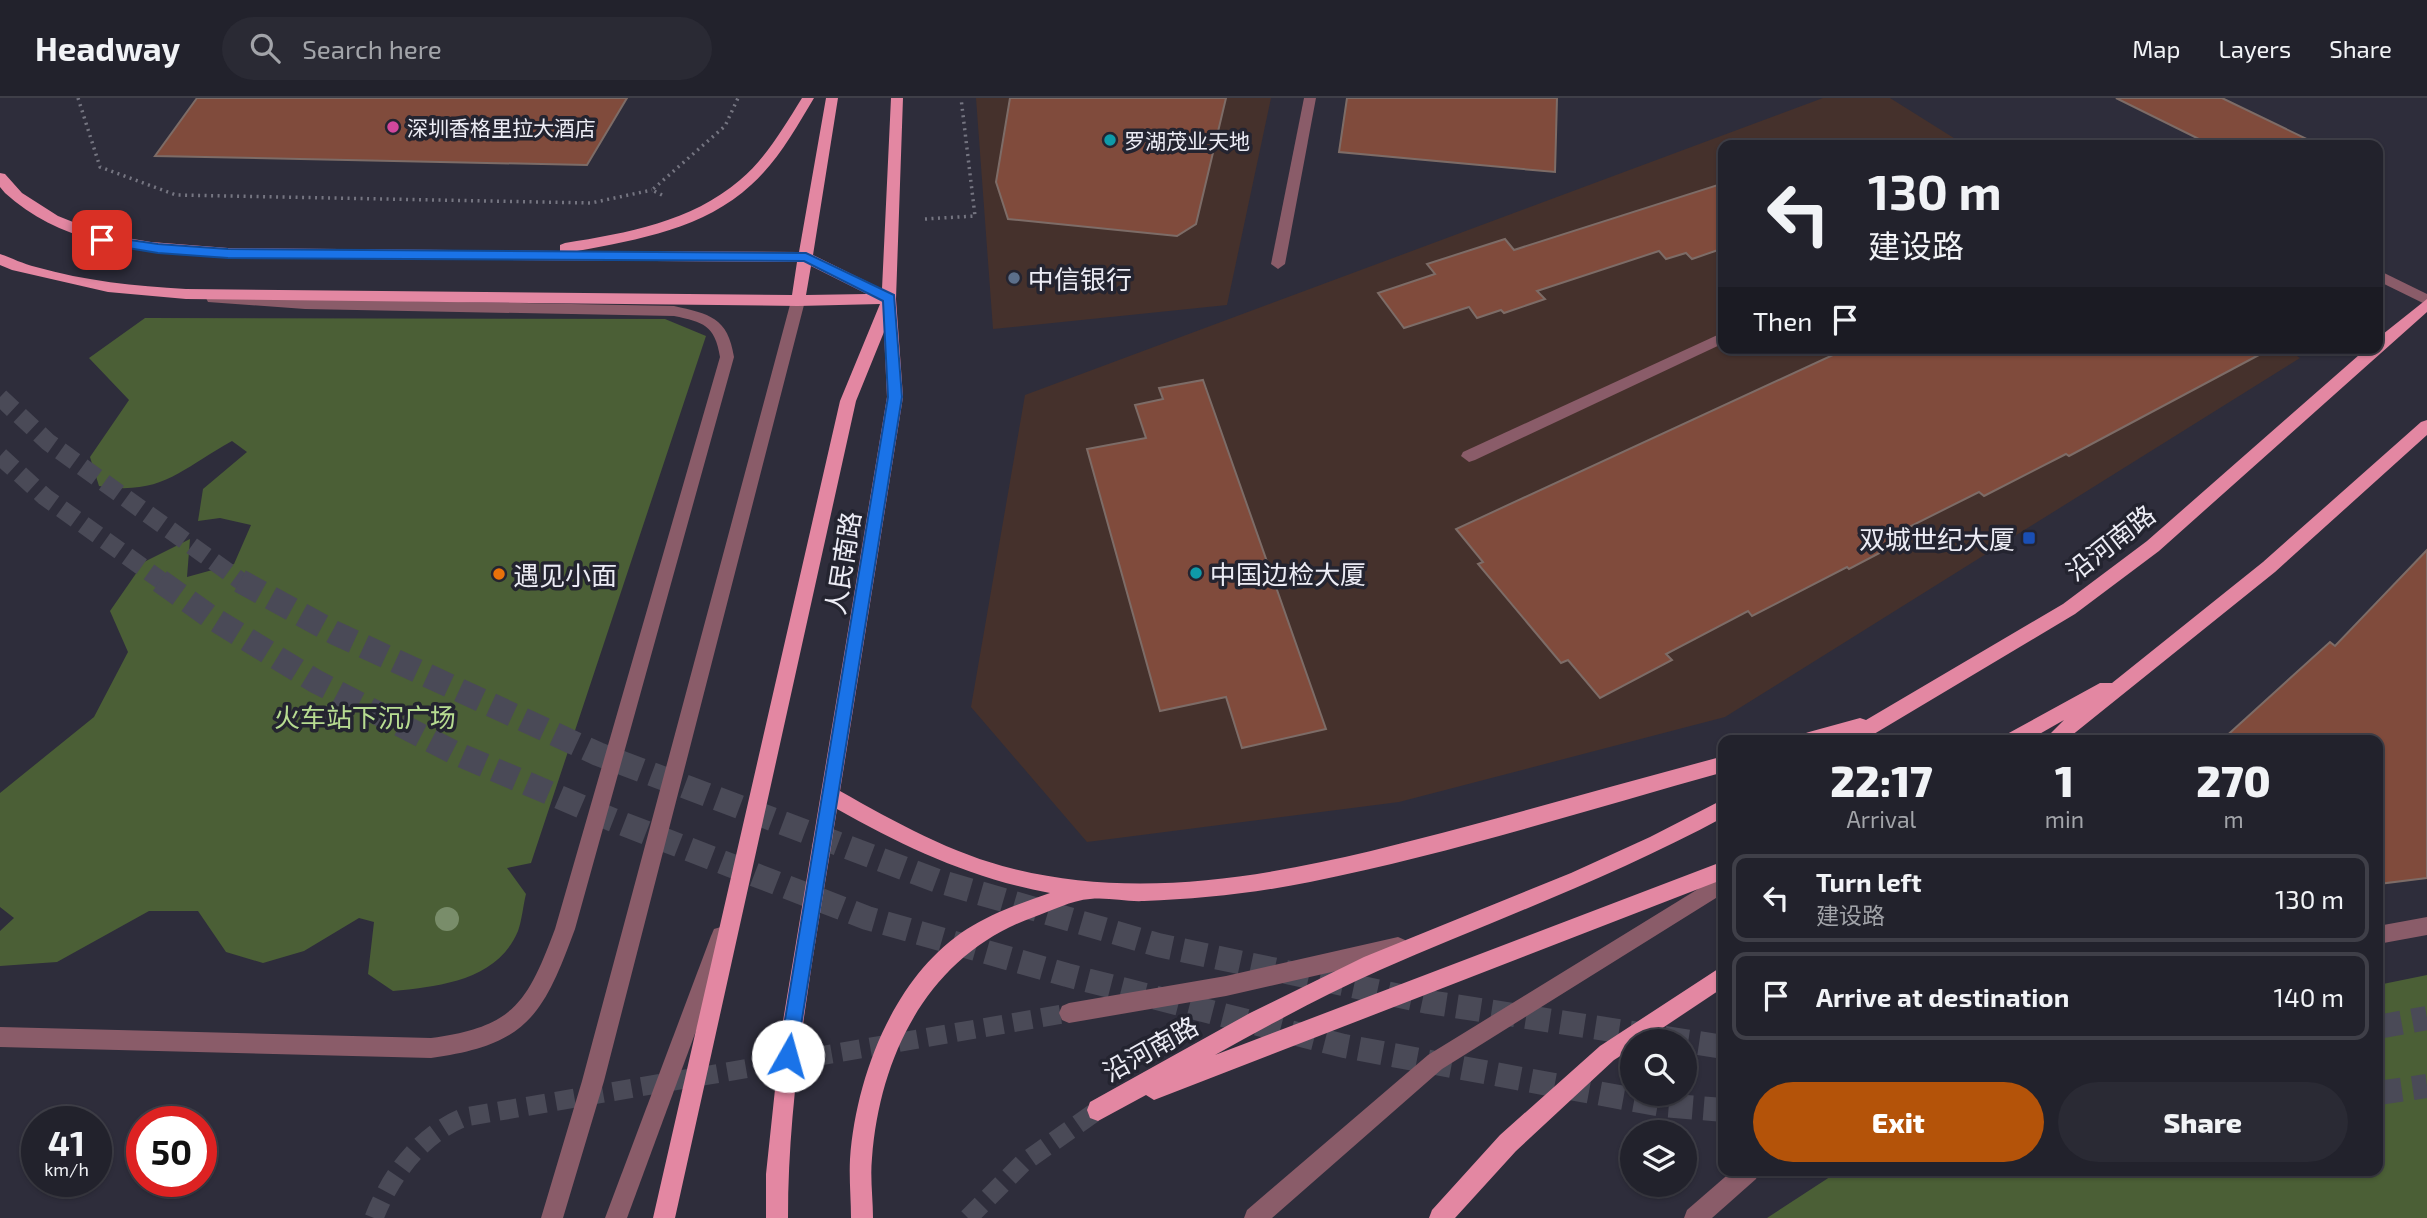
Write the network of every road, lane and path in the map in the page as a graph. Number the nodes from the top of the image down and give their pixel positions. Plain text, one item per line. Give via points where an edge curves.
1 (78, 98) edge
2 (808, 98) edge
3 (832, 98) edge
4 (897, 98) edge
5 (1310, 98) edge
6 (0, 177) edge
7 (652, 190) dead end
8 (515, 257) junction
9 (806, 257) junction
10 (0, 259) edge
11 (1278, 264) dead end
12 (2383, 278) edge
13 (168, 295) junction
14 (890, 299) junction
15 (798, 301) junction
16 (2427, 302) edge
17 (1718, 340) edge
18 (2383, 343) edge
19 (2371, 354) edge
20 (2427, 426) edge
21 (1469, 456) dead end
22 (2158, 659) junction
23 (1891, 718) junction
24 (1828, 735) edge
25 (1859, 735) edge
26 (2022, 735) edge
27 (2059, 735) edge
28 (1718, 766) edge
29 (832, 796) junction
30 (1718, 810) edge
31 (1718, 872) edge
32 (1718, 886) edge
33 (1085, 890) junction
34 (733, 903) junction
35 (2427, 926) edge
36 (2383, 934) edge
37 (1429, 940) junction
38 (1718, 979) edge
39 (1069, 1013) tunnel mouth
40 (0, 1037) edge
41 (1742, 1176) edge
42 (552, 1218) edge
43 (616, 1218) edge
44 (664, 1218) edge
45 (777, 1218) edge
46 (862, 1218) edge
47 (1255, 1218) edge
48 (1440, 1218) edge
49 (1695, 1218) edge

1 - 7 path via 100,167 176,195 591,203
2 - 8 main road via 766,162 713,207 636,236
3 - 9 main road
4 - 14 main road, 人民南路
5 - 11 street
6 - 8 main road via 7,189 53,221 102,240 158,249
8 - 9 main road
9 - 14 main road
9 - 15 main road
10 - 13 main road via 102,287
12 - 16 street
13 - 15 main road
13 - 40 street via 305,304 674,312 701,316 716,326 725,340 727,357 565,929 550,971 530,1007 506,1030 469,1045 431,1048
14 - 15 main road
14 - 29 main road, 人民南路 via 895,397
14 - 34 main road via 848,401
15 - 42 street via 593,1081
16 - 18 main road, 沿河南路
17 - 21 street
19 - 23 main road, 沿河南路 via 2142,554 2069,609
20 - 22 main road
22 - 26 main road
22 - 27 main road
23 - 24 main road
23 - 25 main road, 沿河南路
28 - 33 main road via 1314,872 1224,888 1147,895
29 - 33 main road via 904,838 955,860 1016,878
29 - 45 main road, 人民南路 via 791,1033
30 - 37 main road, 沿河南路 via 1578,879
31 - 37 main road, 沿河南路 via 1098,1110 1258,1020
32 - 47 street via 1435,1062
33 - 46 main road via 971,936 935,968 911,1001 871,1100 861,1158
34 - 43 street
34 - 44 main road
35 - 36 street
37 - 39 street via 1226,986
38 - 48 main road via 1607,1053 1508,1143
41 - 49 street

